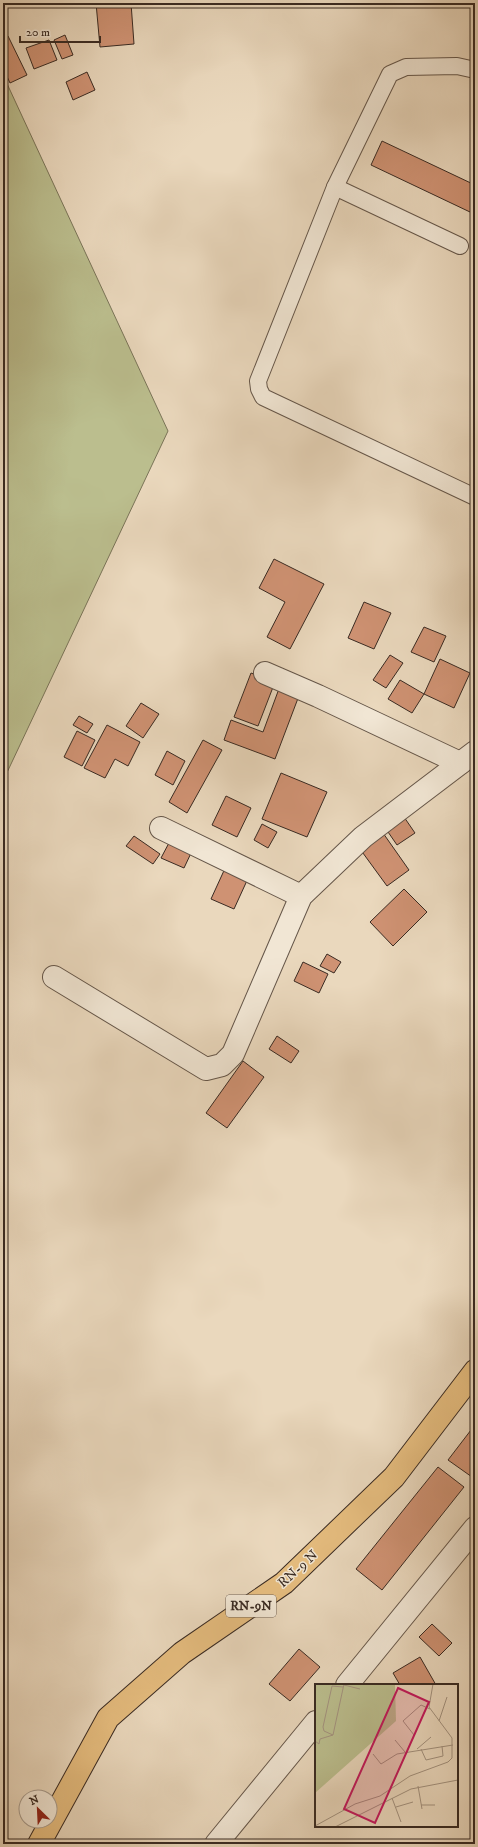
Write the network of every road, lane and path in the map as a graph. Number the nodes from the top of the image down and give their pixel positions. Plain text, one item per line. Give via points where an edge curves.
1 (475, 70) edge
2 (335, 187) junction
3 (460, 246) dead end
4 (475, 497) edge
5 (265, 673) dead end
6 (468, 757) edge
7 (161, 828) dead end
8 (301, 896) junction
9 (54, 977) dead end
10 (475, 1371) edge
11 (475, 1528) edge
12 (348, 1684) edge
13 (315, 1723) edge
14 (39, 1844) edge
15 (216, 1844) edge

1 - 2 lane via 458,66 406,67 390,74
2 - 3 lane
2 - 4 lane via 258,381 259,389 263,397
5 - 6 street
6 - 8 street via 363,837
7 - 8 street
8 - 9 street via 233,1054 222,1064 206,1069
10 - 14 main road, RN-9 N / RN-9N via 394,1477 284,1583 182,1653 108,1718
11 - 12 street
13 - 15 street

